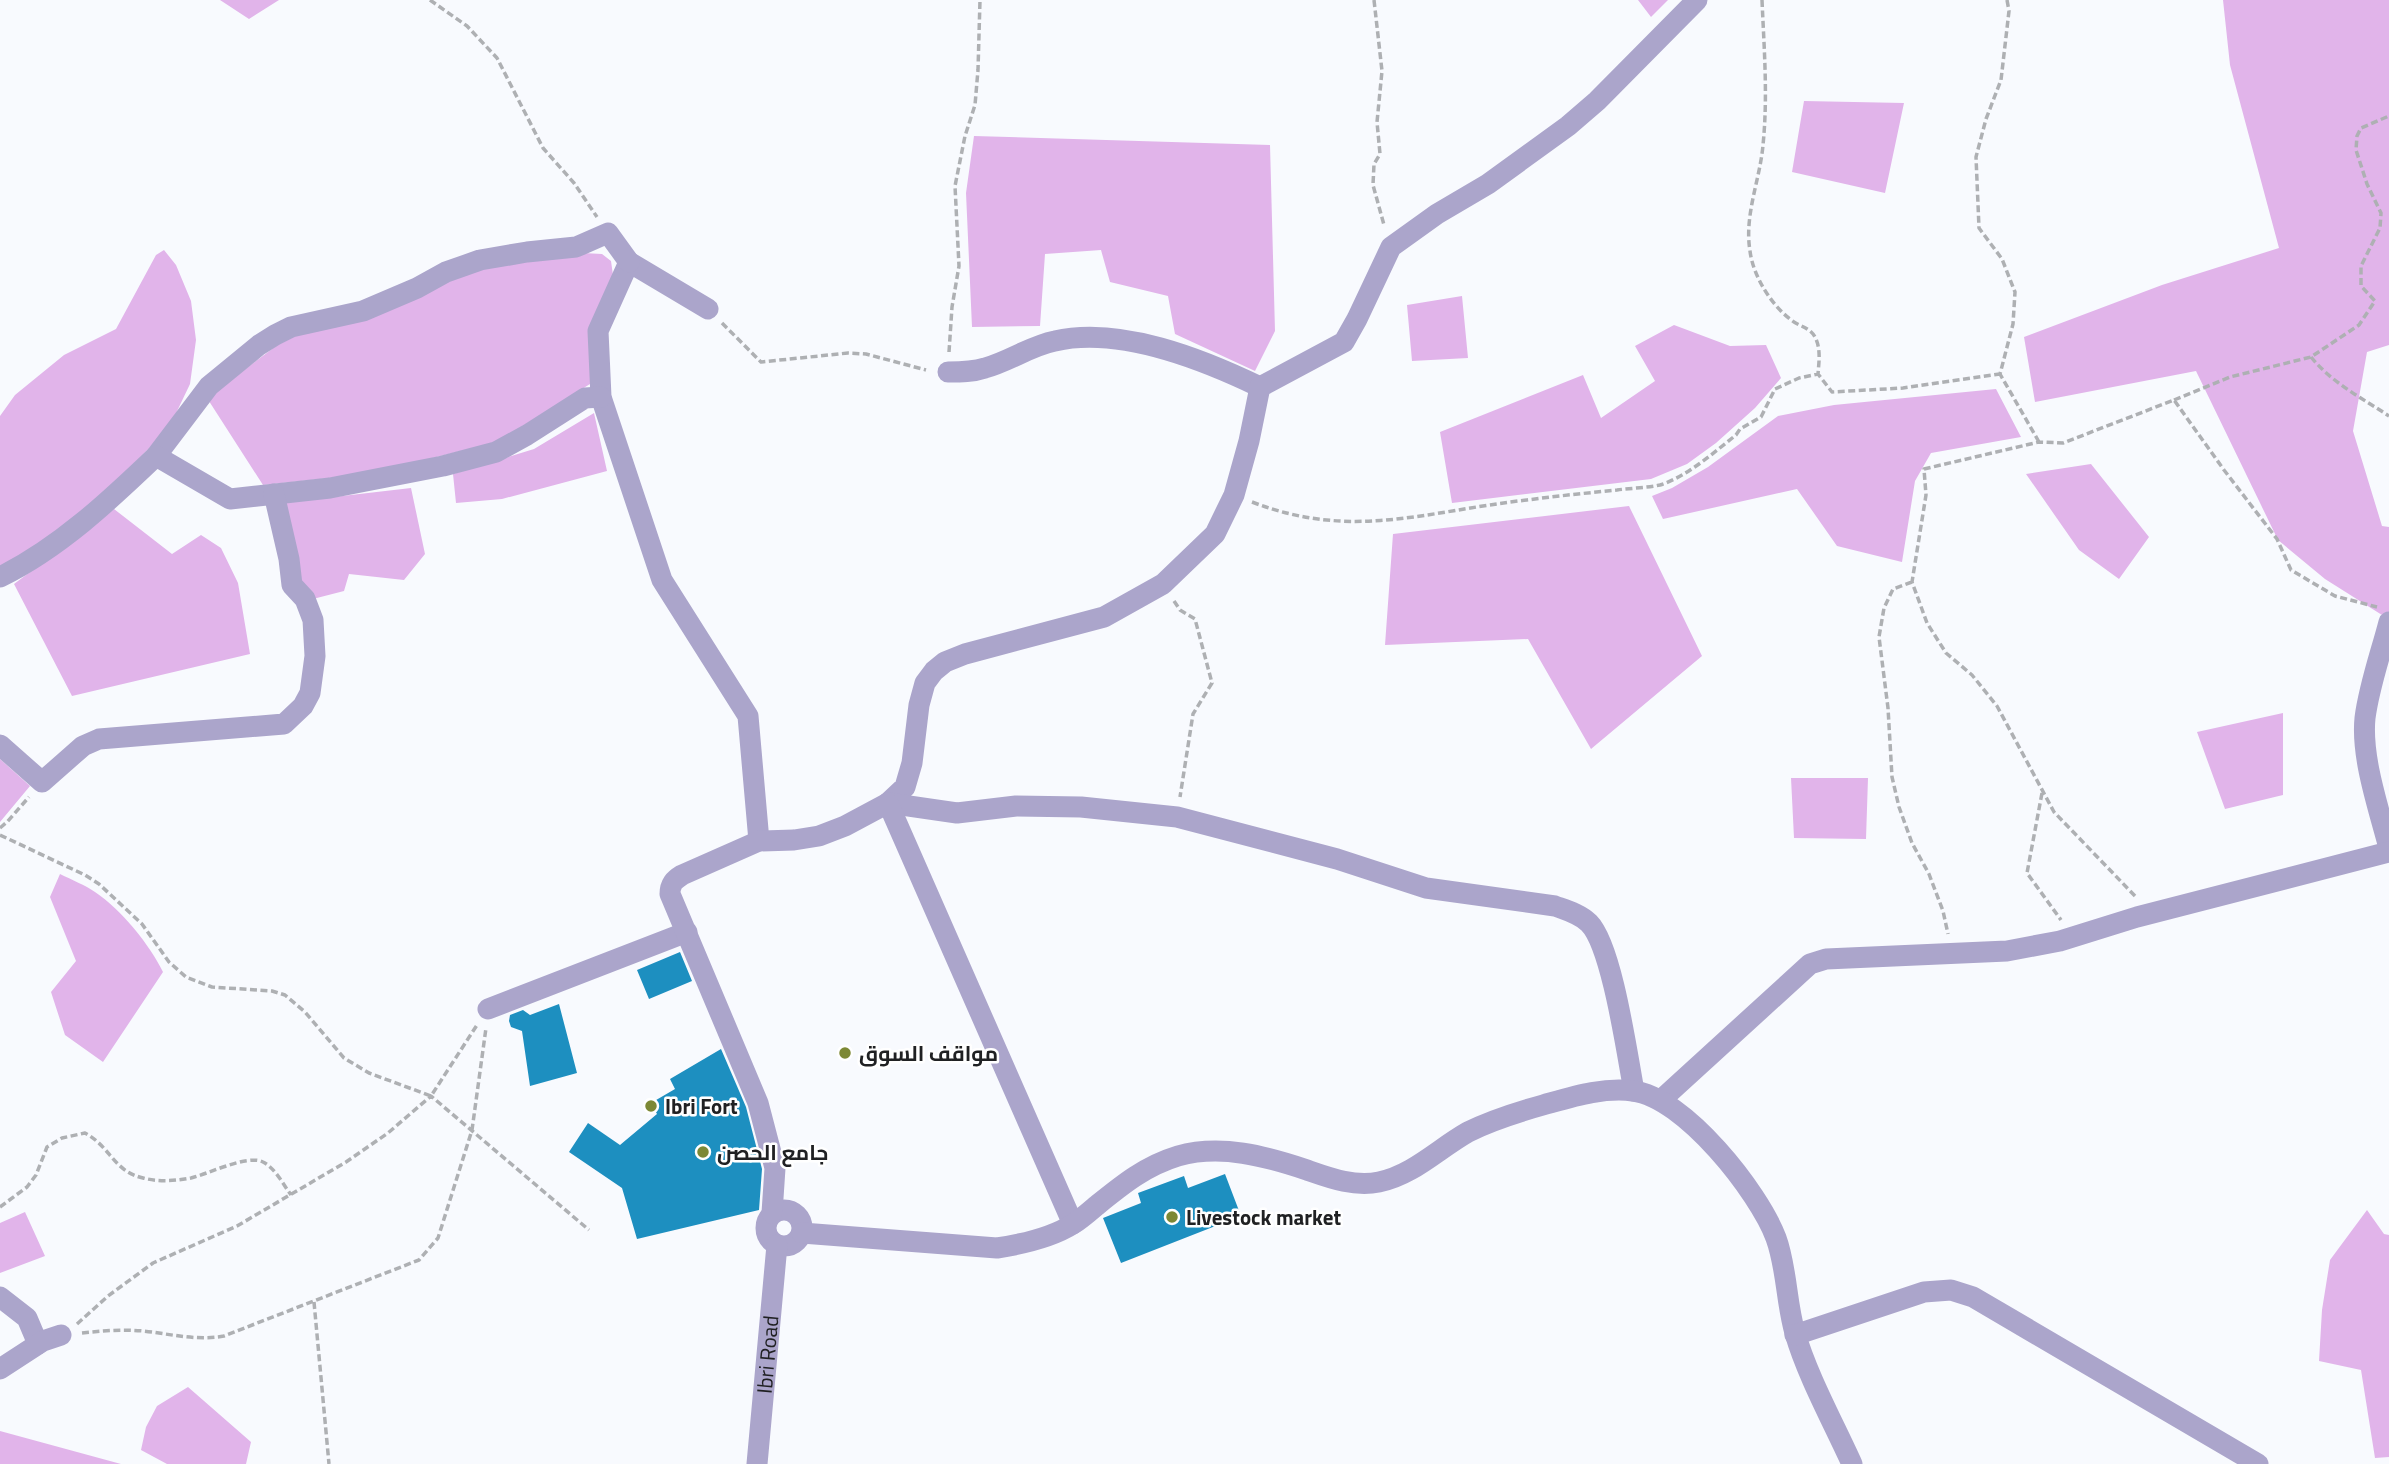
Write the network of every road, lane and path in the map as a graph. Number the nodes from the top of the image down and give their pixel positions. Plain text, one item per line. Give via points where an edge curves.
1 (430, 0) edge
2 (980, 0) edge
3 (1374, 0) edge
4 (1697, 0) edge
5 (1762, 0) edge
6 (2007, 0) edge
7 (2389, 116) edge
8 (608, 233) junction
9 (1391, 247) junction
10 (629, 262) junction
11 (708, 309) joint
12 (2311, 357) junction
13 (948, 372) junction
14 (1818, 374) junction
15 (2000, 374) junction
16 (1260, 387) junction
17 (601, 397) junction
18 (2174, 400) junction
19 (2389, 416) edge
20 (2039, 442) junction
21 (156, 456) junction
22 (274, 494) junction
23 (1234, 495) junction
24 (0, 577) edge
25 (1912, 582) junction
26 (1163, 584) junction
27 (2388, 616) edge
28 (0, 745) edge
29 (41, 782) junction
30 (2042, 791) junction
31 (888, 803) junction
32 (1177, 817) junction
33 (0, 828) edge
34 (0, 835) edge
35 (760, 841) junction
36 (2389, 850) edge
37 (2152, 913) junction
38 (687, 932) junction
39 (2073, 937) junction
40 (1952, 954) junction
41 (488, 1009) junction
42 (1634, 1091) junction
43 (431, 1096) junction
44 (1661, 1100) junction
45 (472, 1130) junction
46 (291, 1195) junction
47 (0, 1207) edge
48 (783, 1213) junction
49 (1073, 1224) junction
50 (589, 1230) dead end
51 (802, 1233) junction
52 (776, 1245) junction
53 (0, 1297) edge
54 (314, 1302) junction
55 (61, 1335) junction
56 (1795, 1335) junction
57 (38, 1344) junction
58 (0, 1369) edge
59 (329, 1464) edge
60 (757, 1464) edge
61 (1852, 1464) edge
62 (2259, 1464) edge

1 - 8 path via 467,26 496,58 543,148
2 - 13 path via 975,105 956,186 959,266
3 - 9 path via 1382,85 1377,122 1380,154 1374,164 1373,185
4 - 9 street via 1568,125 1499,177
5 - 14 path via 1765,118 1749,220 1749,250 1755,274 1770,297 1814,337 1820,351
6 - 15 path via 2001,80 1976,157 1979,228 2001,259 2015,292 2013,324
7 - 12 path via 2361,128 2357,136 2356,150 2381,213 2381,228 2361,266 2361,286 2375,301 2359,325
8 - 10 street
8 - 21 street via 576,247 480,260 362,311 291,327 258,345 209,386
9 - 16 street via 1344,342
10 - 11 street
10 - 17 street via 598,331
11 - 13 path via 761,362 848,353
12 - 18 path via 2230,377
12 - 19 path via 2322,370
13 - 16 street via 984,369 1056,340 1099,338 1163,349
14 - 15 path via 1832,392 1903,388
14 - 23 path via 1775,389 1761,417 1683,474 1659,485 1362,523 1282,514
15 - 20 path
16 - 23 street
17 - 22 street via 585,398 496,452 390,477
17 - 35 street via 662,580 748,716
18 - 20 path via 2063,443
18 - 27 path via 2277,539 2291,570 2335,596
20 - 25 path via 1924,469 1926,495
21 - 22 street via 230,499
21 - 24 street via 79,525
22 - 29 street via 292,585 305,599 313,620 315,656 310,693 303,706 284,724 99,738
23 - 26 street via 1215,534
25 - 30 path via 1927,623 1946,653 1997,706
25 - 40 path via 1893,589 1879,637 1889,750 1899,807 1943,911
26 - 31 street via 1104,617 965,654 939,666 925,683 905,787
26 - 32 path via 1180,610 1195,619 1212,683 1193,714
27 - 36 street via 2365,734
28 - 29 street
29 - 33 path
30 - 37 path via 2054,812
30 - 39 path via 2027,873
31 - 32 street via 957,813 1016,806 1081,807
31 - 35 street via 819,836
31 - 49 street
32 - 42 street via 1426,888 1555,906 1577,915 1588,922 1603,947
34 - 43 path via 99,884 142,924 186,977 212,987 285,995 344,1058 369,1073
35 - 38 street via 674,880 670,894
36 - 37 street
37 - 39 street
38 - 41 street
38 - 48 street via 758,1103 775,1168 787,1189
39 - 40 street via 2007,951
40 - 44 street via 1826,959 1810,964
41 - 43 path
41 - 45 path
42 - 44 street
42 - 49 street via 1594,1093 1505,1116 1377,1183 1341,1181 1238,1152 1181,1155 1135,1175
43 - 45 path
43 - 46 path via 388,1133
44 - 56 street via 1718,1150 1762,1209 1776,1239
45 - 50 path
45 - 54 path via 438,1238 426,1254 410,1265
46 - 47 path via 261,1161 248,1160 176,1180 141,1178 118,1167 103,1145 85,1133 47,1147 27,1187
46 - 55 path via 237,1226 153,1263
48 - 51 street via 799,1218
48 - 52 street via 765,1227
49 - 51 street via 1029,1242 998,1248
51 - 52 street via 789,1246
52 - 60 street, Ibri Road
53 - 57 street via 27,1318
54 - 55 path via 210,1339 115,1330
54 - 59 path
55 - 57 street
56 - 61 street
56 - 62 street via 1924,1292 1951,1290 1973,1297
57 - 58 street

